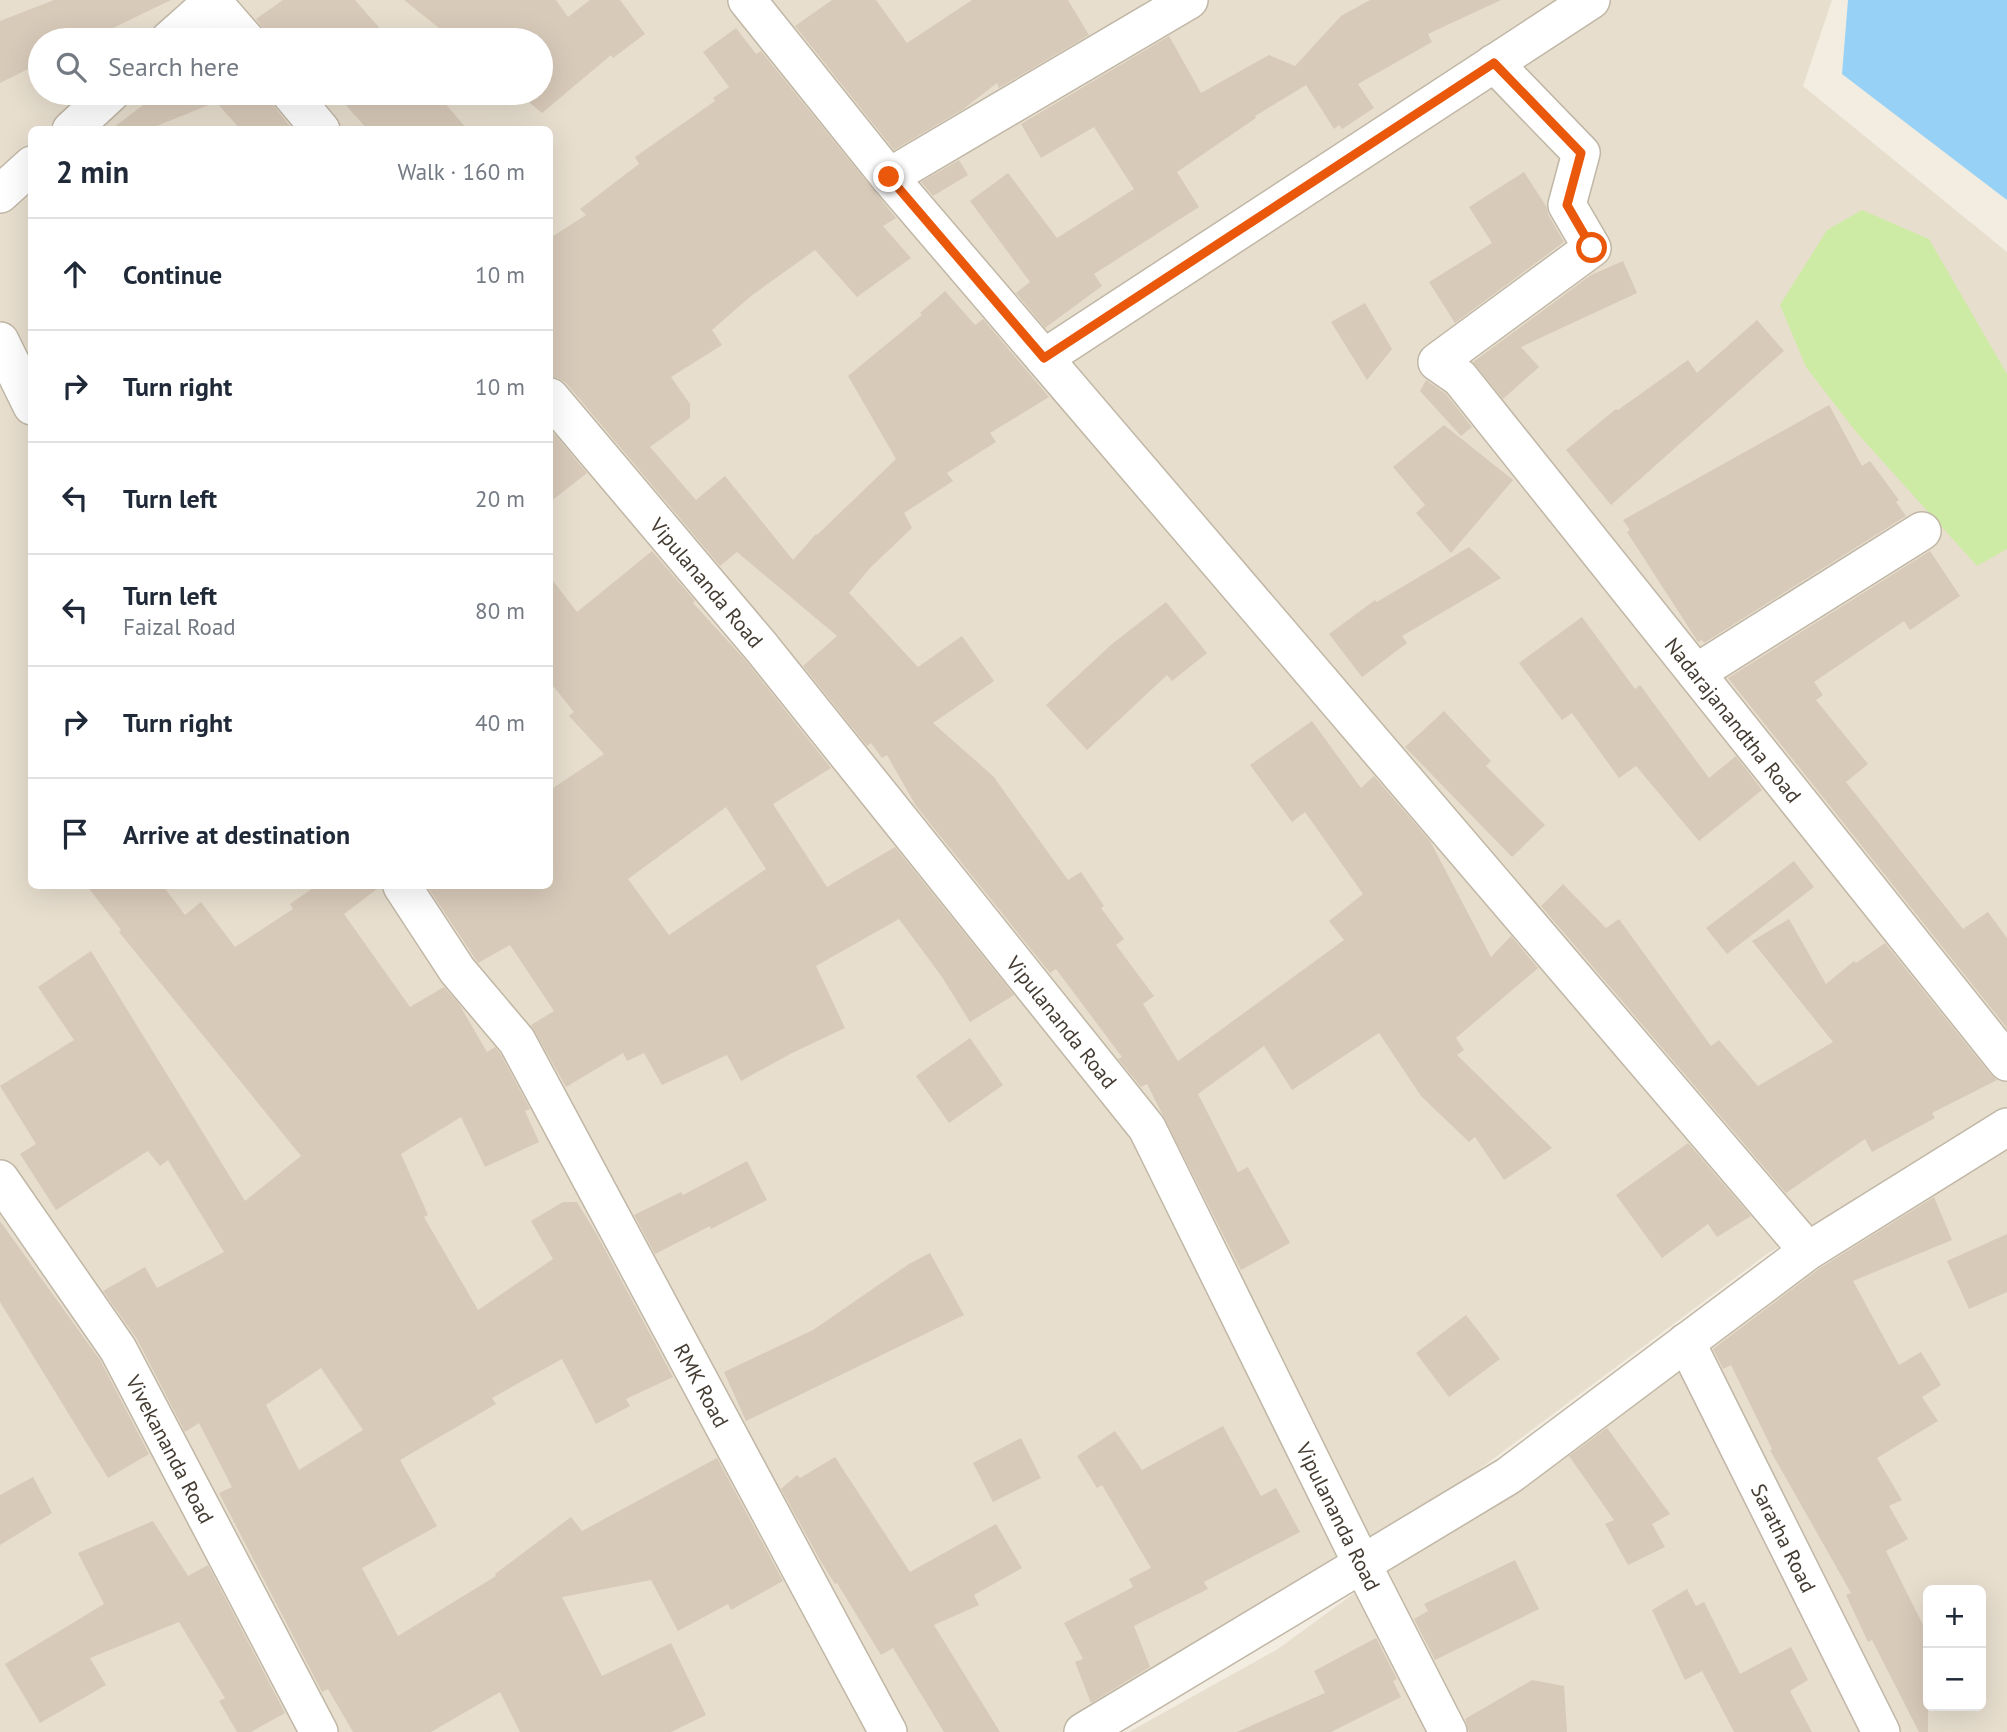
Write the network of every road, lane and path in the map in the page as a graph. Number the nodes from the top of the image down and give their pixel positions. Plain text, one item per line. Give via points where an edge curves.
1 (747, 0) edge
2 (1189, 0) edge
3 (1591, 0) edge
4 (213, 1) edge
5 (183, 28) edge
6 (236, 28) edge
7 (1494, 63) junction
8 (98, 105) edge
9 (300, 105) edge
10 (75, 126) edge
11 (318, 126) edge
12 (28, 169) edge
13 (889, 177) junction
14 (0, 194) edge
15 (0, 341) edge
16 (1044, 358) junction
17 (28, 398) edge
18 (553, 401) edge
19 (1922, 531) dead end
20 (1696, 673) junction
21 (404, 889) edge
22 (2007, 1062) edge
23 (2007, 1127) edge
24 (0, 1179) edge
25 (1808, 1251) junction
26 (1686, 1342) junction
27 (1362, 1564) junction
28 (319, 1732) edge
29 (888, 1732) edge
30 (1083, 1732) edge
31 (1448, 1732) edge
32 (1881, 1732) edge

1 - 13 street
2 - 13 street
3 - 7 street
4 - 5 street
4 - 6 street
7 - 16 street
7 - 20 street, Nadarajanandtha Road via 1581,153 1567,205 1592,248 1437,362 1460,378
8 - 10 street
9 - 11 street
12 - 14 street
13 - 16 street
15 - 17 street
16 - 25 street
18 - 27 street, Vipulananda Road via 762,648 1147,1128
19 - 20 street
20 - 22 street, Nadarajanandtha Road
21 - 29 street, RMK Road via 457,970 517,1041
23 - 25 street
24 - 28 street, Vivekananda Road via 118,1349
25 - 26 street
26 - 27 street via 1508,1476
26 - 32 street, Saratha Road
27 - 30 street
27 - 31 street, Vipulananda Road

